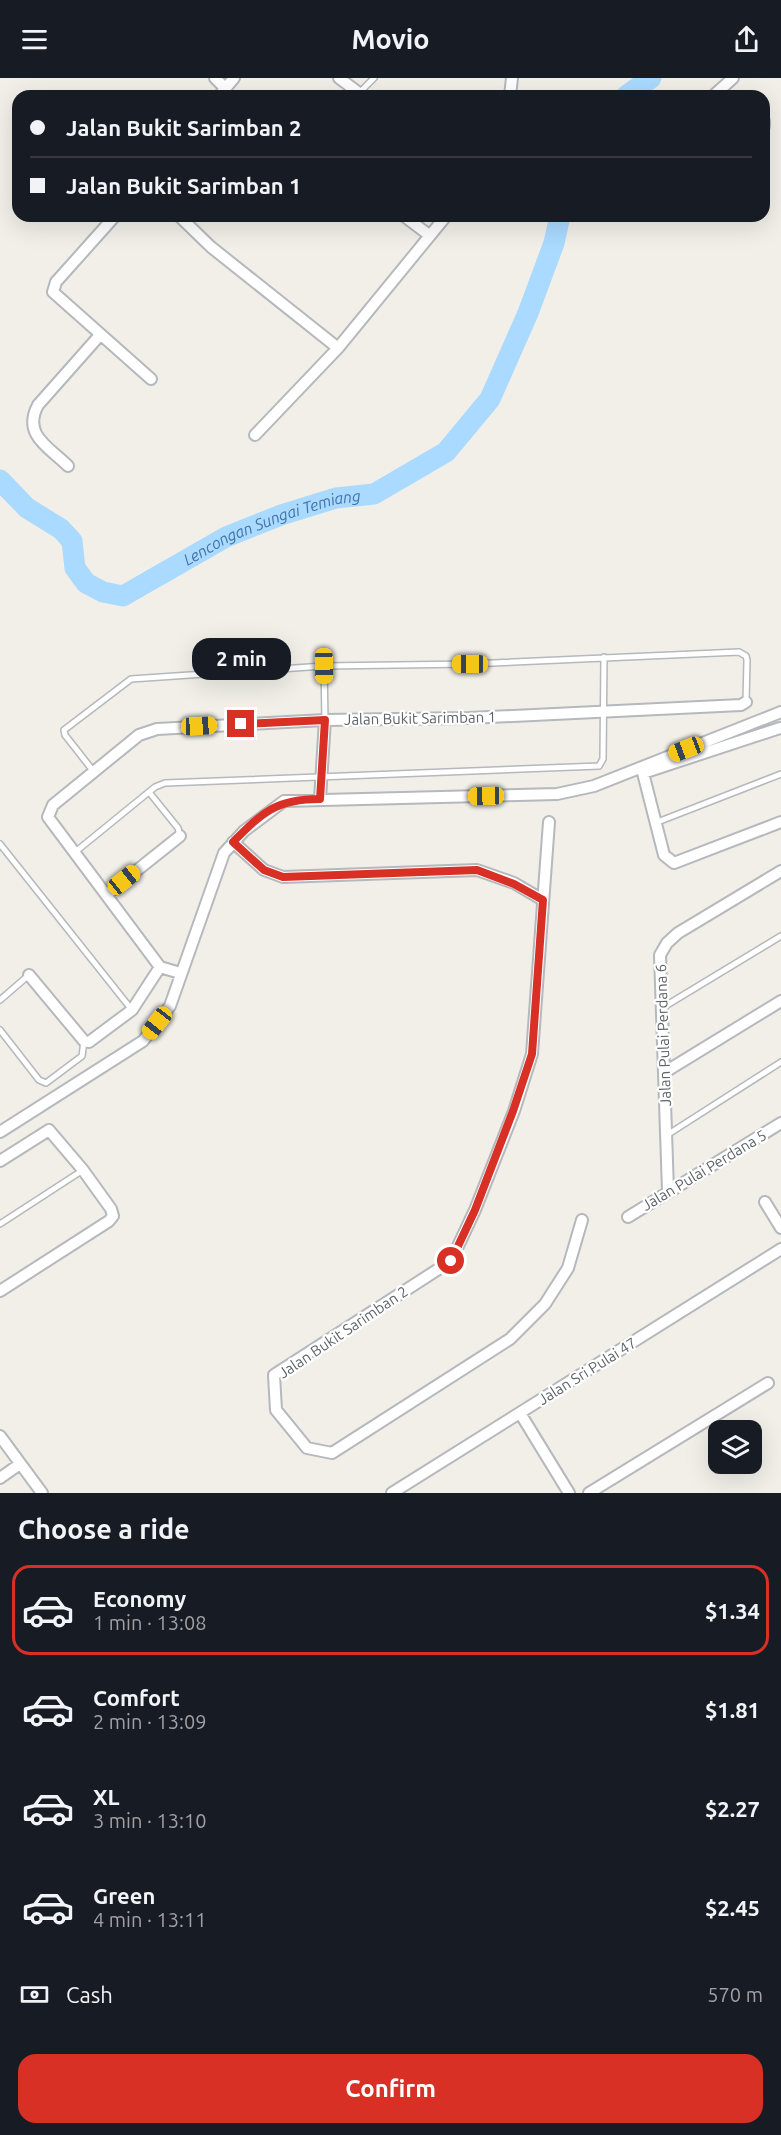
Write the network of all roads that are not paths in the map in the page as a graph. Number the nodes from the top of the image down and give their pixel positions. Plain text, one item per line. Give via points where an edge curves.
1 (234, 78) edge
2 (339, 78) edge
3 (374, 78) edge
4 (733, 78) edge
5 (224, 90) edge
6 (355, 90) edge
7 (362, 90) edge
8 (720, 90) edge
9 (110, 222) edge
10 (185, 222) edge
11 (412, 222) edge
12 (441, 222) edge
13 (429, 235) junction
14 (100, 335) junction
15 (338, 348) junction
16 (152, 379) dead end
17 (255, 435) dead end
18 (68, 466) dead end
19 (604, 657) junction
20 (324, 666) junction
21 (746, 702) joint
22 (606, 711) junction
23 (778, 714) edge
24 (325, 720) junction
25 (780, 730) edge
26 (94, 772) junction
27 (781, 774) edge
28 (322, 776) junction
29 (149, 792) junction
30 (320, 799) junction
31 (549, 822) dead end
32 (781, 822) edge
33 (655, 823) junction
34 (180, 836) joint
35 (233, 842) junction
36 (0, 844) edge
37 (74, 853) junction
38 (781, 872) edge
39 (106, 895) junction
40 (543, 900) junction
41 (781, 936) edge
42 (160, 967) junction
43 (180, 974) junction
44 (29, 975) joint
45 (0, 1000) edge
46 (781, 1001) edge
47 (662, 1008) junction
48 (132, 1010) junction
49 (0, 1030) edge
50 (84, 1041) junction
51 (779, 1063) edge
52 (665, 1072) junction
53 (781, 1072) edge
54 (781, 1123) edge
55 (0, 1132) edge
56 (667, 1135) junction
57 (0, 1161) edge
58 (83, 1170) junction
59 (668, 1191) junction
60 (765, 1202) dead end
61 (627, 1217) dead end
62 (582, 1220) dead end
63 (0, 1224) edge
64 (781, 1228) edge
65 (781, 1249) edge
66 (0, 1291) edge
67 (768, 1383) dead end
68 (520, 1413) junction
69 (0, 1436) edge
70 (20, 1464) junction
71 (0, 1478) edge
72 (42, 1493) edge
73 (392, 1493) edge
74 (569, 1493) edge
75 (589, 1493) edge

1 - 5 street
2 - 6 street
3 - 7 lane
4 - 8 street
9 - 14 street via 56,282 53,292
10 - 15 street
11 - 13 street
12 - 13 street
13 - 15 street
14 - 16 street
14 - 18 street via 38,405 32,417 38,437
15 - 17 street
19 - 20 lane
19 - 21 lane via 743,653 747,660
19 - 22 lane
20 - 24 lane
20 - 26 lane via 131,679 64,730
21 - 22 street, Jalan Bukit Sarimban 1
22 - 24 street, Jalan Bukit Sarimban 1
22 - 28 lane via 603,759 595,767
23 - 25 street
23 - 30 street via 594,786 557,794
24 - 26 street, Jalan Bukit Sarimban 1 via 148,731
24 - 28 street
25 - 33 street via 644,773
26 - 37 street, Jalan Bukit Sarimban 1 via 49,810 51,822
27 - 33 lane
28 - 29 lane via 165,783
28 - 30 street
29 - 34 lane
29 - 37 lane
30 - 35 street via 284,801
31 - 40 street
32 - 33 street via 674,863 664,855
34 - 39 street
35 - 40 street via 264,870 283,877 477,870
35 - 43 street via 220,862
36 - 48 lane
37 - 39 street, Jalan Bukit Sarimban 1
38 - 47 street, Jalan Pulai Perdana 6 via 667,943 660,955
39 - 42 street, Jalan Bukit Sarimban 1
40 - 62 street, Jalan Bukit Sarimban 2 via 532,1054 479,1199 451,1261 274,1375 276,1410 307,1448 332,1453 392,1417 510,1339 545,1304 567,1268
41 - 47 lane
42 - 43 street
42 - 48 street
43 - 55 street via 170,1006 143,1041
44 - 45 lane
44 - 50 street
46 - 52 street
47 - 52 street, Jalan Pulai Perdana 6
48 - 50 street via 94,1041
49 - 50 lane via 39,1080 46,1083 82,1056
51 - 53 lane
51 - 56 lane
52 - 56 street, Jalan Pulai Perdana 6
54 - 59 street, Jalan Pulai Perdana 5
56 - 59 street, Jalan Pulai Perdana 6
57 - 58 street via 49,1130
58 - 63 lane
58 - 66 street via 111,1209 109,1221
59 - 61 street, Jalan Pulai Perdana 5
60 - 64 street
65 - 68 street, Jalan Sri Pulai 47
67 - 75 street
68 - 73 street, Jalan Sri Pulai 47
68 - 74 street
69 - 70 street
70 - 71 street
70 - 72 street

